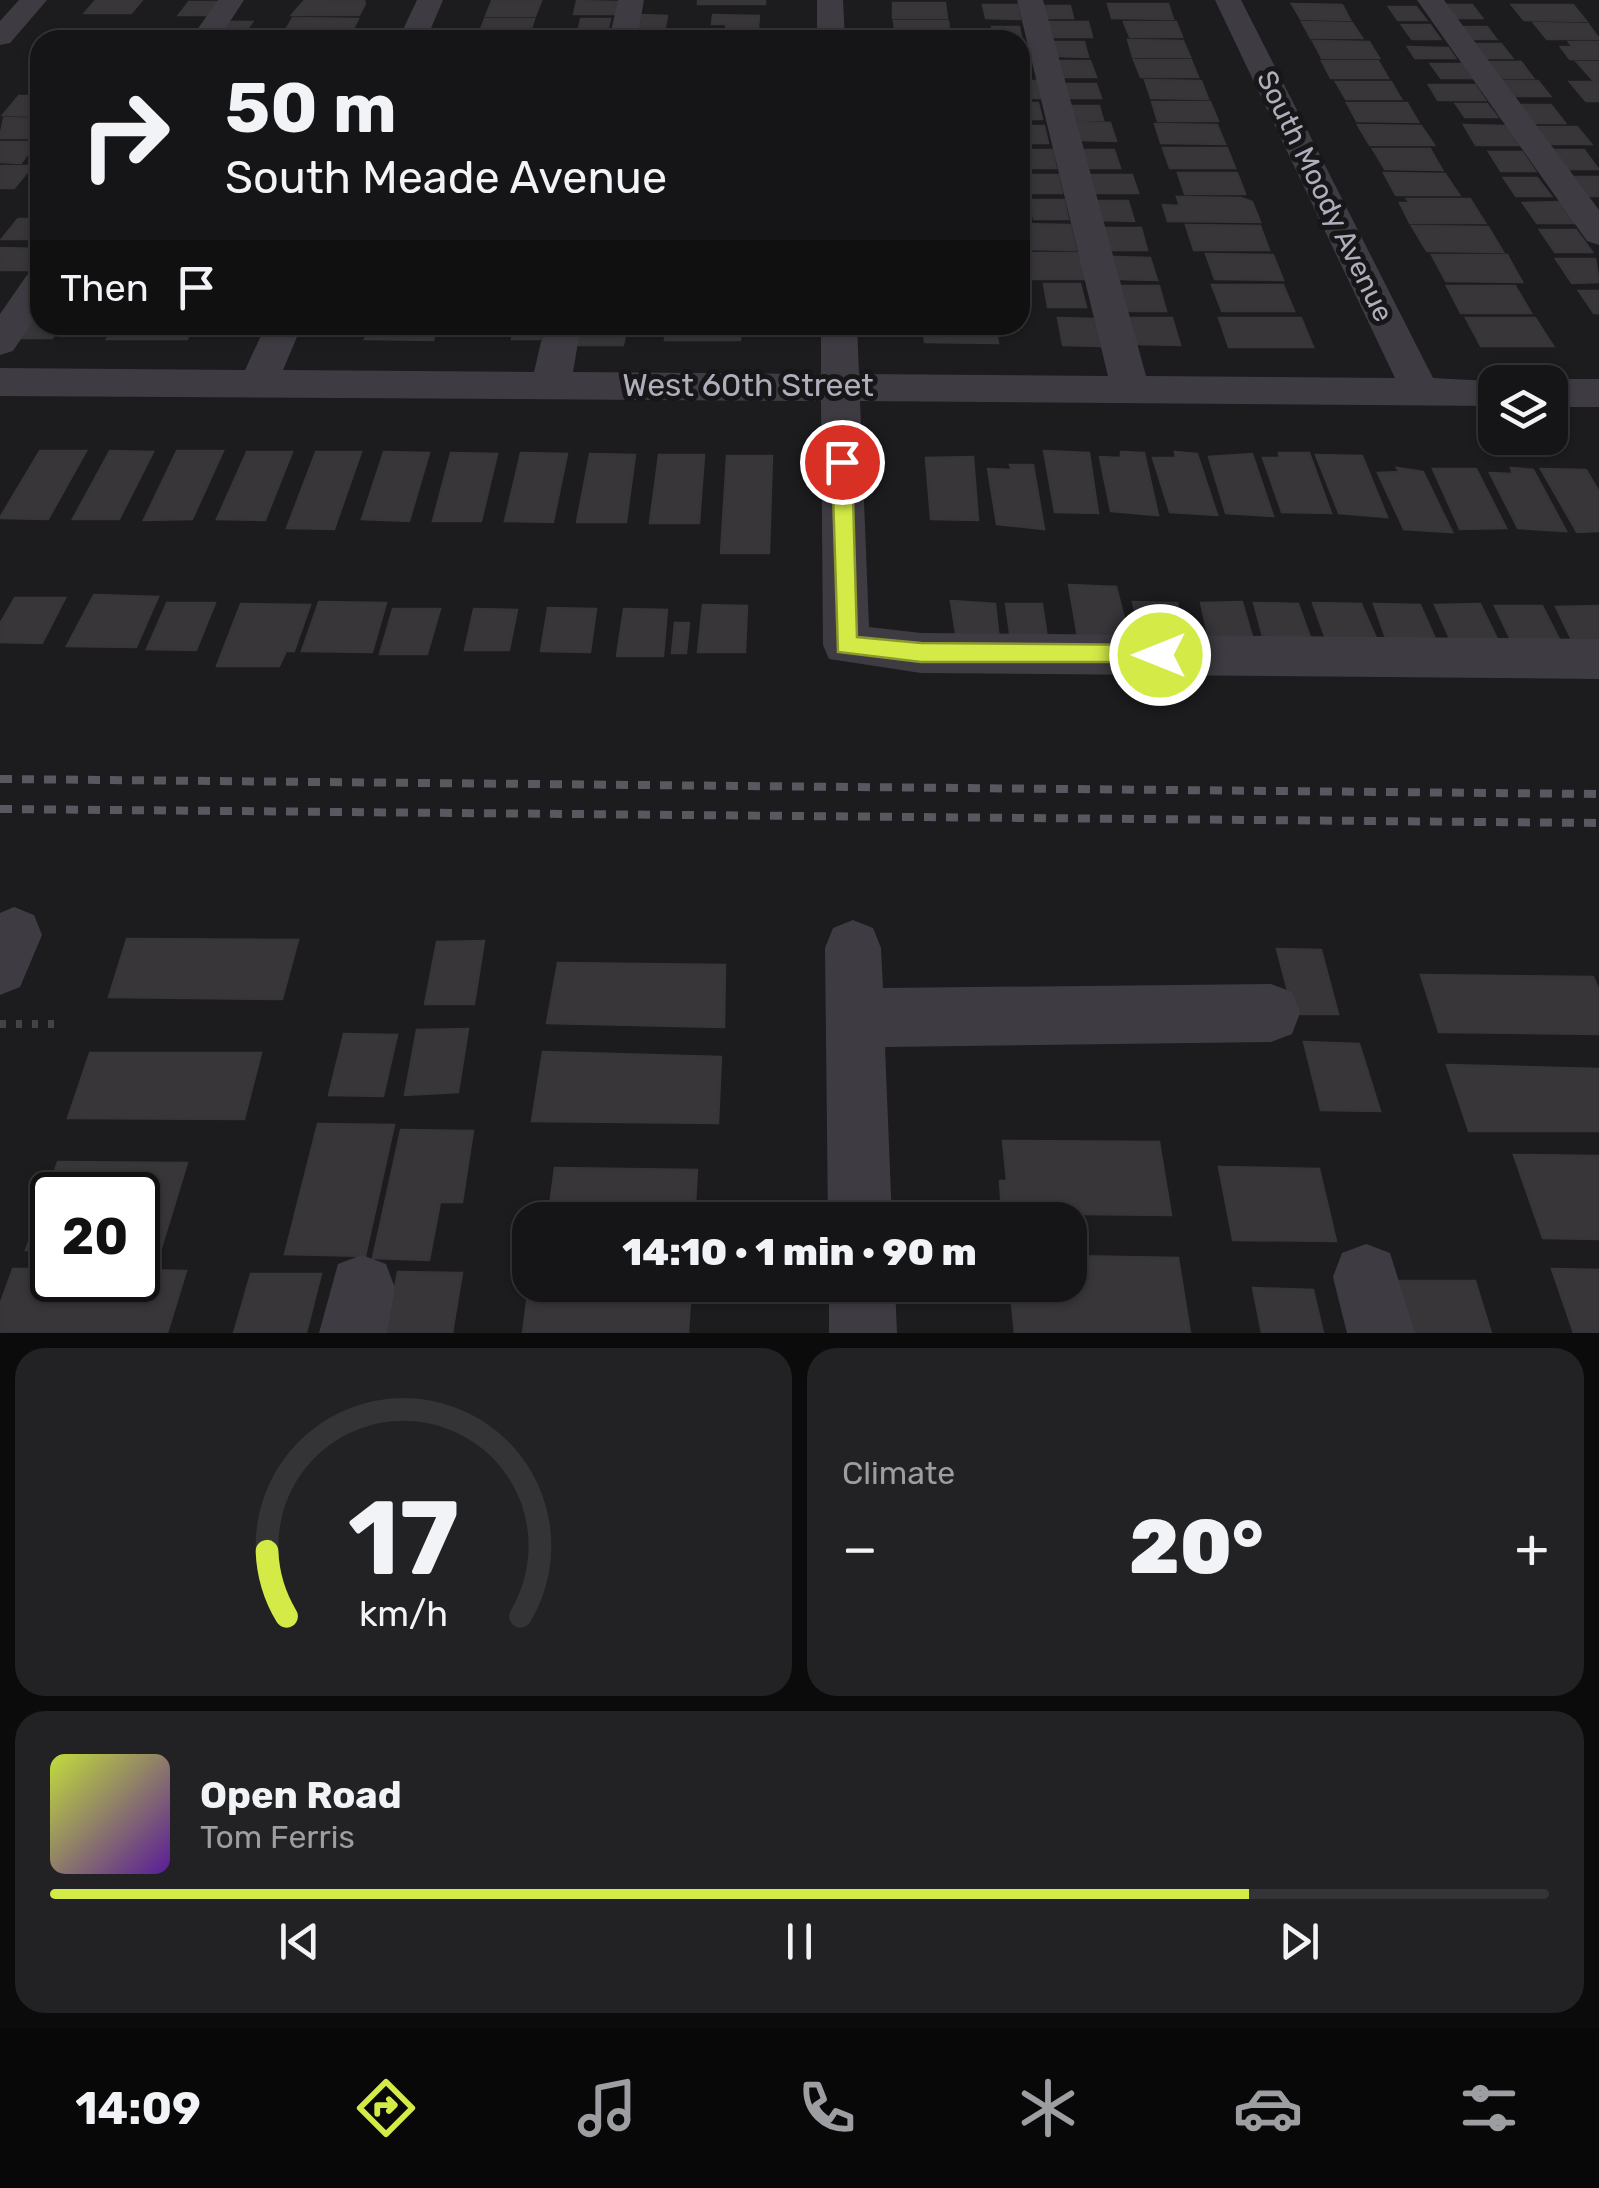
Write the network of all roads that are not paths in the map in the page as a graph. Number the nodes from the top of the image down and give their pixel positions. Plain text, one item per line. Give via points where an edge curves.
1 (34, 0) edge
2 (232, 0) edge
3 (430, 0) edge
4 (631, 0) edge
5 (830, 0) edge
6 (1030, 0) edge
7 (1228, 0) edge
8 (1430, 0) edge
9 (211, 30) edge
10 (416, 30) edge
11 (625, 30) edge
12 (831, 30) edge
13 (0, 37) edge
14 (1599, 234) edge
15 (30, 298) edge
16 (280, 335) edge
17 (562, 335) edge
18 (839, 335) edge
19 (0, 342) edge
20 (0, 382) edge
21 (258, 383) junction
22 (551, 384) junction
23 (840, 385) junction
24 (1130, 388) junction
25 (1421, 392) junction
26 (1478, 392) edge
27 (1568, 393) edge
28 (1599, 393) edge
29 (1599, 659) edge
30 (853, 948) dead end
31 (1271, 1013) dead end
32 (856, 1018) junction
33 (860, 1202) edge
34 (862, 1302) edge
35 (863, 1333) edge

1 - 13 street
2 - 9 street
3 - 10 street
4 - 11 street
5 - 12 street
6 - 24 street
7 - 25 street, South Moody Avenue
8 - 14 street
15 - 19 street
16 - 21 street
17 - 22 street
18 - 23 street
20 - 21 street, West 60th Street
21 - 22 street, West 60th Street
22 - 23 street, West 60th Street
23 - 24 street, West 60th Street
23 - 29 street via 846,645 921,653
24 - 25 street, West 60th Street
25 - 26 street, West 60th Street
27 - 28 street
30 - 32 street
31 - 32 street
32 - 33 street
34 - 35 street

